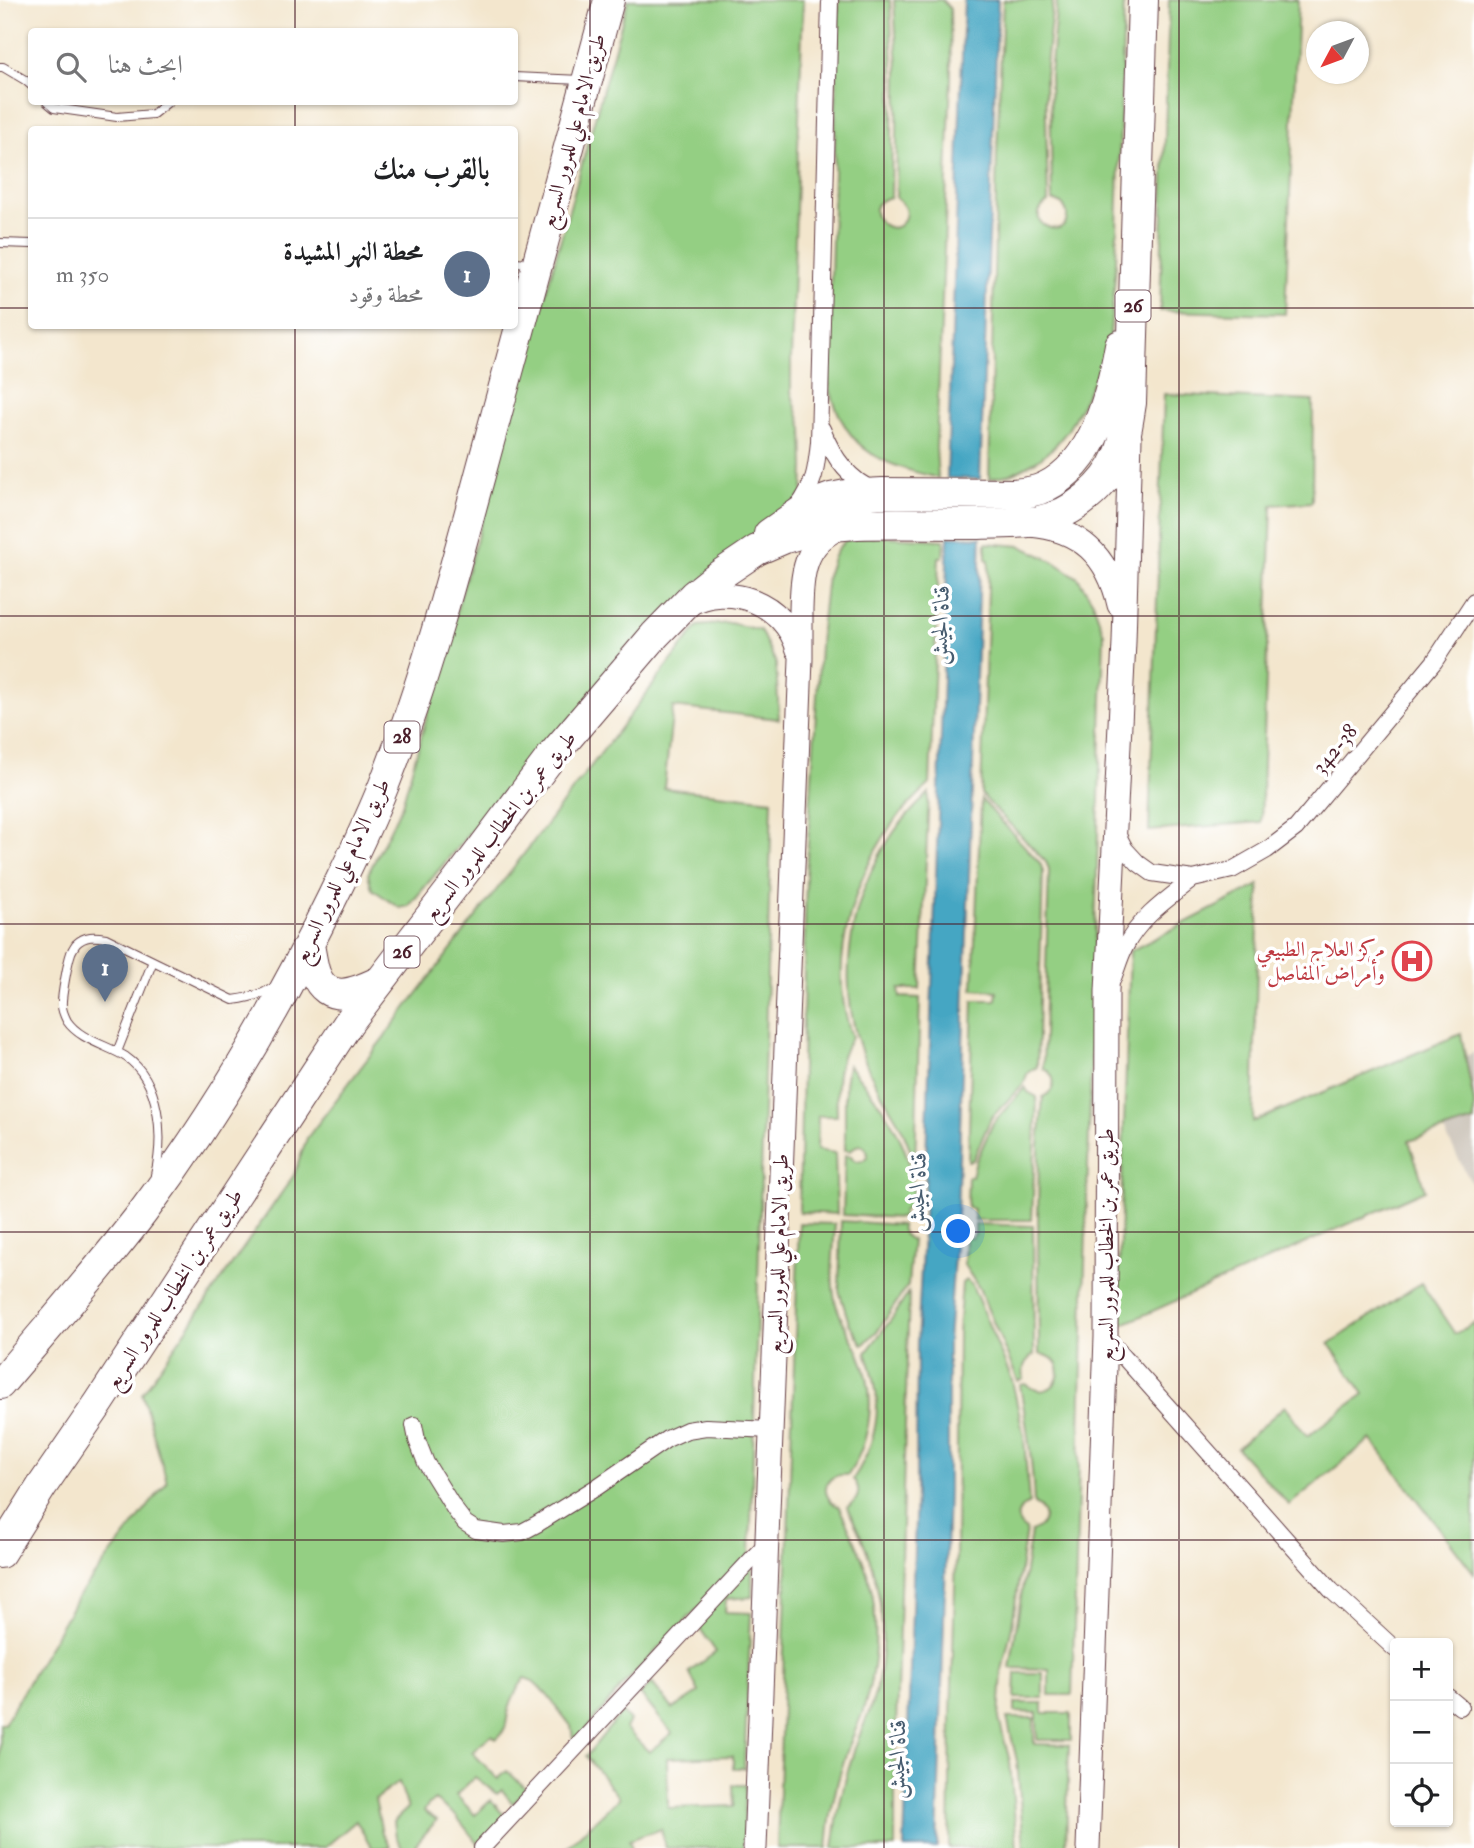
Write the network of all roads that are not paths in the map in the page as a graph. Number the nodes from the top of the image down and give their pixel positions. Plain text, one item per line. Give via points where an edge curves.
1 (609, 0) edge
2 (830, 0) edge
3 (1143, 0) edge
4 (0, 67) edge
5 (518, 77) edge
6 (587, 81) junction
7 (28, 83) edge
8 (50, 105) edge
9 (164, 105) edge
10 (1135, 234) junction
11 (0, 243) edge
12 (28, 244) edge
13 (526, 263) edge
14 (518, 299) edge
15 (511, 329) edge
16 (1131, 403) junction
17 (819, 413) junction
18 (884, 493) junction
19 (996, 513) junction
20 (859, 524) junction
21 (781, 525) junction
22 (714, 579) junction
23 (1474, 601) edge
24 (674, 614) junction
25 (1124, 642) junction
26 (801, 659) junction
27 (1114, 829) junction
28 (1193, 879) junction
29 (305, 952) junction
30 (153, 961) junction
31 (378, 982) junction
32 (1107, 991) junction
33 (117, 1052) junction
34 (142, 1213) junction
35 (1106, 1337) junction
36 (0, 1384) edge
37 (414, 1425) dead end
38 (771, 1430) junction
39 (766, 1544) junction
40 (0, 1553) edge
41 (1390, 1644) edge
42 (482, 1848) edge
43 (755, 1848) edge
44 (1088, 1848) edge

1 - 6 highway, طريق الامام علي للمرور السريع / 28
2 - 17 street
3 - 10 highway, طريق عمر بن الخطاب للمرور السريع / 26
4 - 7 lane
5 - 6 lane
6 - 13 highway, طريق الامام علي للمرور السريع / 28
8 - 9 lane via 117,117 153,114
10 - 16 highway, طريق عمر بن الخطاب للمرور السريع / 26
10 - 19 highway via 1118,353 1090,442 1070,469
11 - 12 lane
13 - 14 highway, طريق الامام علي للمرور السريع / 28
15 - 29 highway, طريق الامام علي للمرور السريع / 28 via 471,508 419,687 386,779
16 - 19 highway, طريق عمر بن الخطاب للمرور السريع / 26 via 1120,454 1095,490 1075,506 1042,520
16 - 25 main road, طريق عمر بن الخطاب للمرور السريع / 26
17 - 18 street via 829,446 850,475
17 - 21 street via 816,471 810,490
18 - 19 highway via 938,493
18 - 21 highway via 831,498
19 - 20 highway, طريق عمر بن الخطاب للمرور السريع / 26 via 938,524
19 - 25 main road, طريق عمر بن الخطاب للمرور السريع / 26 via 1060,530 1095,553 1111,578
20 - 22 highway, طريق عمر بن الخطاب للمرور السريع / 26 via 785,538 757,550
20 - 26 main road, طريق الامام علي للمرور السريع via 828,533 809,555 802,587
21 - 22 highway
22 - 24 highway, طريق عمر بن الخطاب للمرور السريع / 26
23 - 28 street, 342-38 via 1434,662 1296,828 1232,870
24 - 26 main road, طريق الامام علي للمرور السريع via 691,603 719,595 752,601 779,615
24 - 31 highway, طريق عمر بن الخطاب للمرور السريع / 26 via 551,757
25 - 27 main road, طريق عمر بن الخطاب للمرور السريع / 26
26 - 38 main road, طريق الامام علي للمرور السريع
27 - 28 street via 1125,849 1152,873
27 - 32 main road, طريق عمر بن الخطاب للمرور السريع / 26
28 - 32 street via 1164,901 1126,944
29 - 30 lane via 285,980 269,991 233,1000
29 - 31 highway via 322,985 335,994
29 - 34 highway, طريق الامام علي للمرور السريع / 28 via 220,1101
30 - 33 lane
30 - 33 lane via 106,937 86,937 71,953 61,1005 65,1019 76,1032
31 - 40 highway, طريق عمر بن الخطاب للمرور السريع / 26
32 - 35 main road, طريق عمر بن الخطاب للمرور السريع / 26
33 - 34 lane via 138,1067 158,1118 159,1159
34 - 36 highway, طريق الامام علي للمرور السريع / 28
35 - 41 street via 1331,1590
35 - 44 main road, طريق عمر بن الخطاب للمرور السريع / 26
37 - 38 street via 426,1463 465,1523 476,1530 504,1534 537,1524 687,1430
38 - 39 main road, طريق الامام علي للمرور السريع
39 - 42 street
39 - 43 main road, طريق الامام علي للمرور السريع

